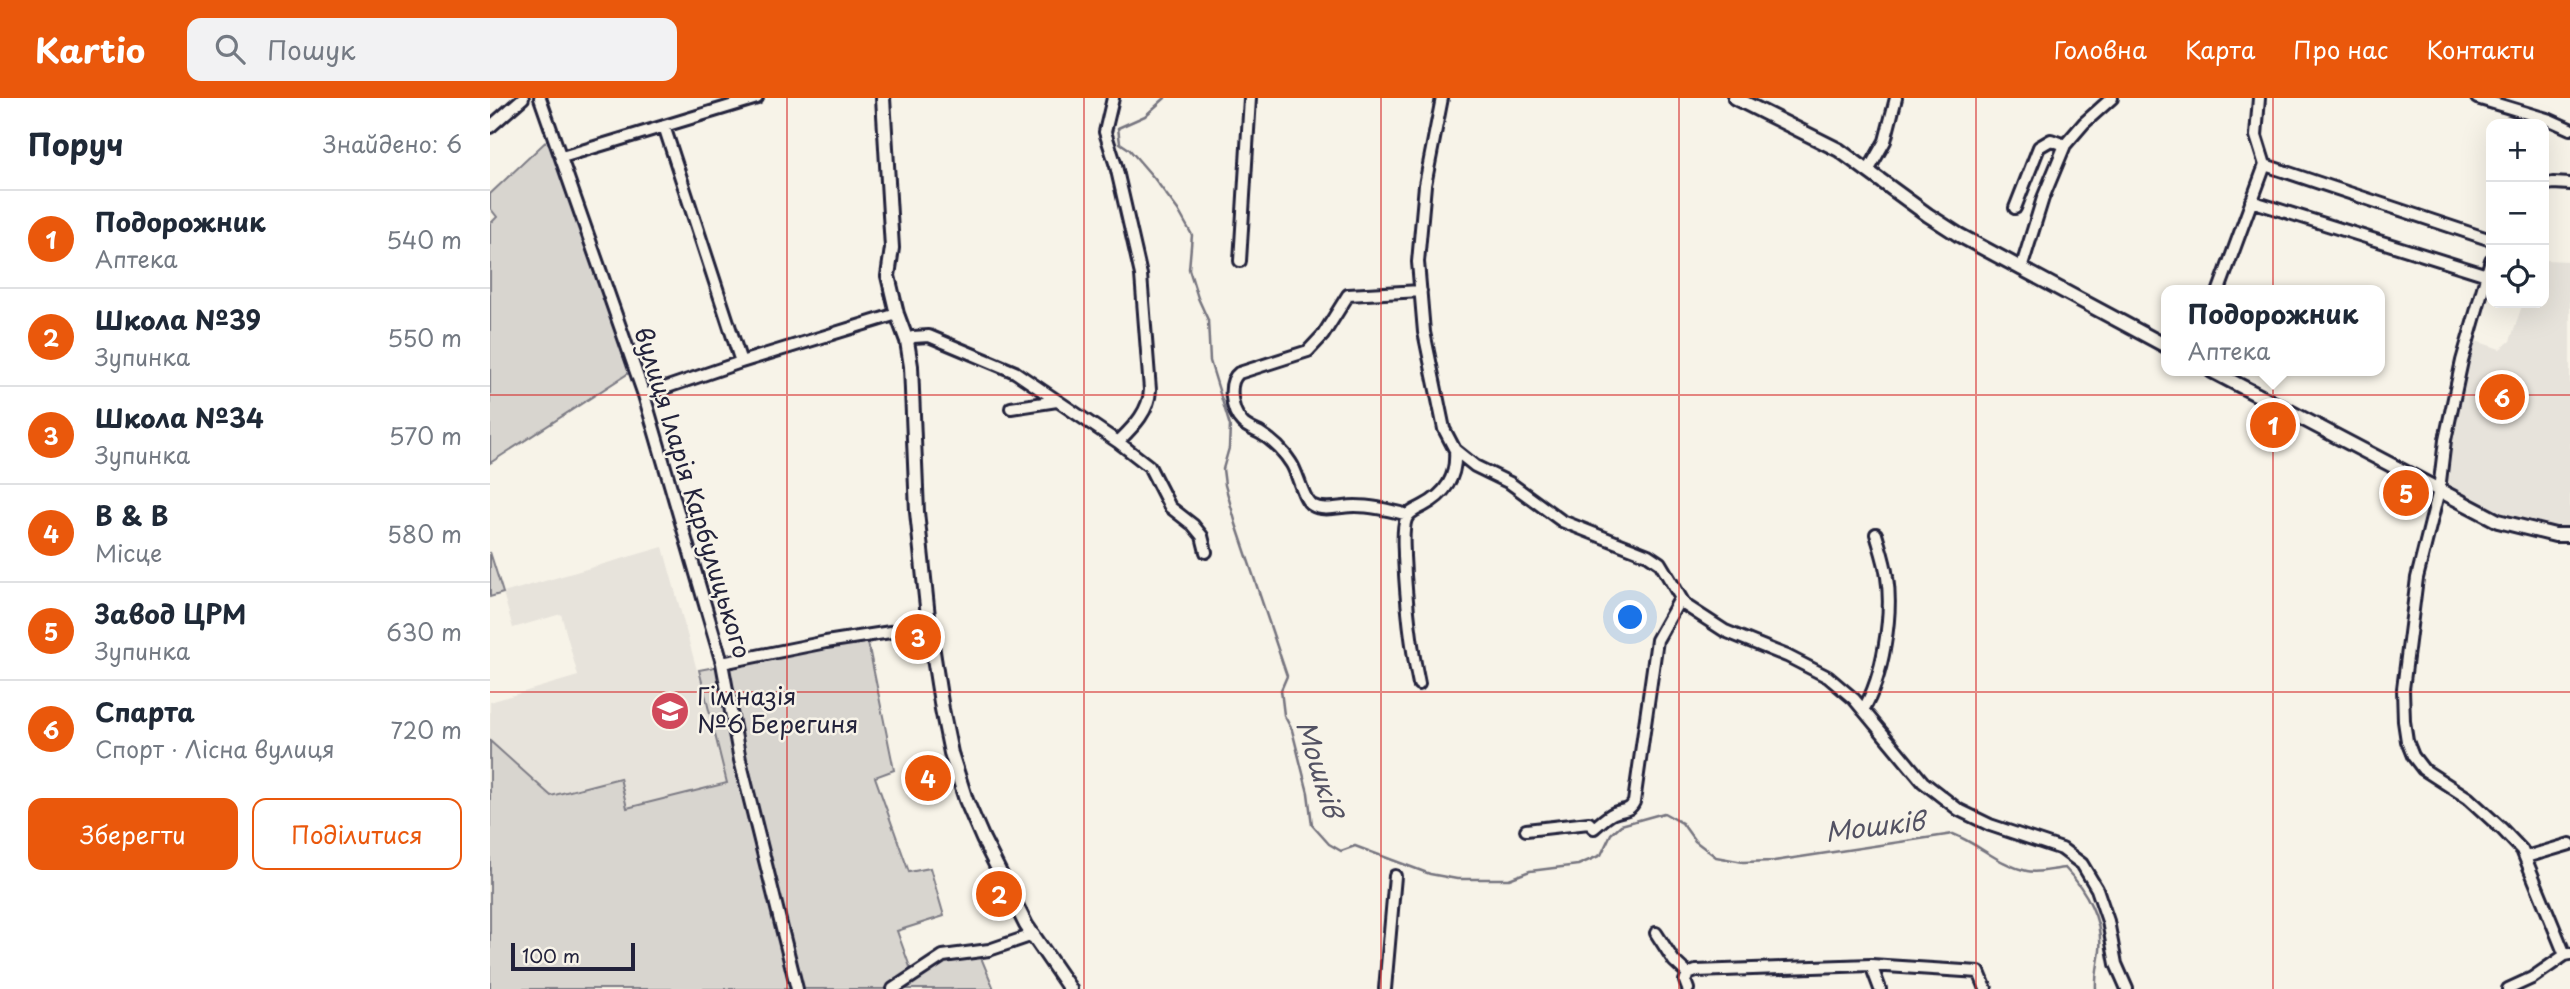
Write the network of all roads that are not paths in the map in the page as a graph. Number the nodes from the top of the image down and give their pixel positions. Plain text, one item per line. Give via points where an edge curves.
1 (523, 98) edge
2 (540, 98) edge
3 (757, 98) edge
4 (883, 98) edge
5 (1113, 98) edge
6 (1250, 98) edge
7 (1442, 98) edge
8 (1735, 98) edge
9 (1896, 98) edge
10 (2112, 98) edge
11 (2259, 98) edge
12 (2477, 98) edge
13 (664, 126) junction
14 (490, 127) edge
15 (2570, 129) edge
16 (2066, 145) junction
17 (562, 156) junction
18 (2265, 165) junction
19 (1868, 171) junction
20 (2549, 184) edge
21 (2570, 184) edge
22 (2251, 201) junction
23 (2015, 208) dead end
24 (2486, 238) edge
25 (1240, 261) dead end
26 (2021, 269) junction
27 (2486, 275) edge
28 (2486, 278) edge
29 (2221, 285) edge
30 (1420, 291) junction
31 (897, 314) junction
32 (907, 341) junction
33 (2161, 343) edge
34 (741, 362) junction
35 (2222, 376) edge
36 (644, 395) junction
37 (1056, 401) junction
38 (1012, 408) dead end
39 (1118, 442) junction
40 (1455, 450) junction
41 (2439, 490) junction
42 (1408, 515) junction
43 (1876, 534) dead end
44 (2570, 535) edge
45 (1206, 552) dead end
46 (1680, 599) junction
47 (929, 626) junction
48 (722, 663) junction
49 (1419, 684) dead end
50 (1863, 710) junction
51 (1526, 831) dead end
52 (2570, 844) edge
53 (2525, 857) junction
54 (1395, 876) dead end
55 (1656, 933) dead end
56 (1033, 935) junction
57 (2568, 955) edge
58 (1871, 965) junction
59 (1688, 974) junction
60 (797, 989) edge
61 (893, 989) edge
62 (1070, 989) edge
63 (1385, 989) edge
64 (1688, 989) edge
65 (1880, 989) edge
66 (1986, 989) edge
67 (2127, 989) edge
68 (2508, 989) edge

1 - 14 street
2 - 17 street, вулиця Іларія Карбулицького
3 - 13 street
4 - 31 main road via 892,248 888,276
5 - 39 street via 1105,132 1142,275 1150,390 1138,423
6 - 25 street
7 - 30 street via 1426,185 1418,262
8 - 19 main road via 1839,149
9 - 19 street via 1885,141
10 - 16 street
11 - 18 street via 2256,136
12 - 15 street
13 - 17 street
13 - 34 street
16 - 23 street via 2052,140 2039,147
16 - 26 street via 2043,198
17 - 36 street, вулиця Іларія Карбулицького
18 - 22 street
18 - 24 street
19 - 26 main road via 1938,221
20 - 21 street
22 - 27 street
22 - 29 street
26 - 33 main road
28 - 41 street via 2462,361
30 - 40 street via 1444,429
30 - 42 street via 1348,295 1308,351 1239,373 1231,384 1241,422 1282,450 1314,507 1374,507
31 - 32 main road
31 - 34 street
32 - 37 street via 929,336 1015,372
32 - 47 main road via 916,512
34 - 36 street
35 - 41 main road
36 - 48 street, вулиця Іларія Карбулицького
37 - 38 street
37 - 39 street
39 - 45 street via 1149,466 1170,507 1202,536
40 - 42 street via 1451,481
40 - 46 street via 1562,521 1648,555 1660,563
41 - 44 main road via 2498,521
41 - 53 street via 2417,578 2403,689 2407,741 2423,769 2468,798 2502,828
42 - 49 street via 1405,575 1410,643
43 - 50 street via 1889,600 1873,694
46 - 50 street via 1725,631 1828,677
46 - 51 street via 1657,640 1652,661 1631,807 1613,813 1594,828 1589,823
47 - 48 street
47 - 56 main road via 951,753 966,800
48 - 60 street, вулиця Іларія Карбулицького via 740,760
50 - 67 street via 1923,782 1959,810 2062,849 2082,864 2097,889
52 - 53 street
53 - 57 street
54 - 63 street
55 - 59 street
56 - 61 street via 989,950 943,956
56 - 62 main road
57 - 68 street
58 - 59 street
58 - 65 street
58 - 66 street via 1979,972
59 - 64 street

